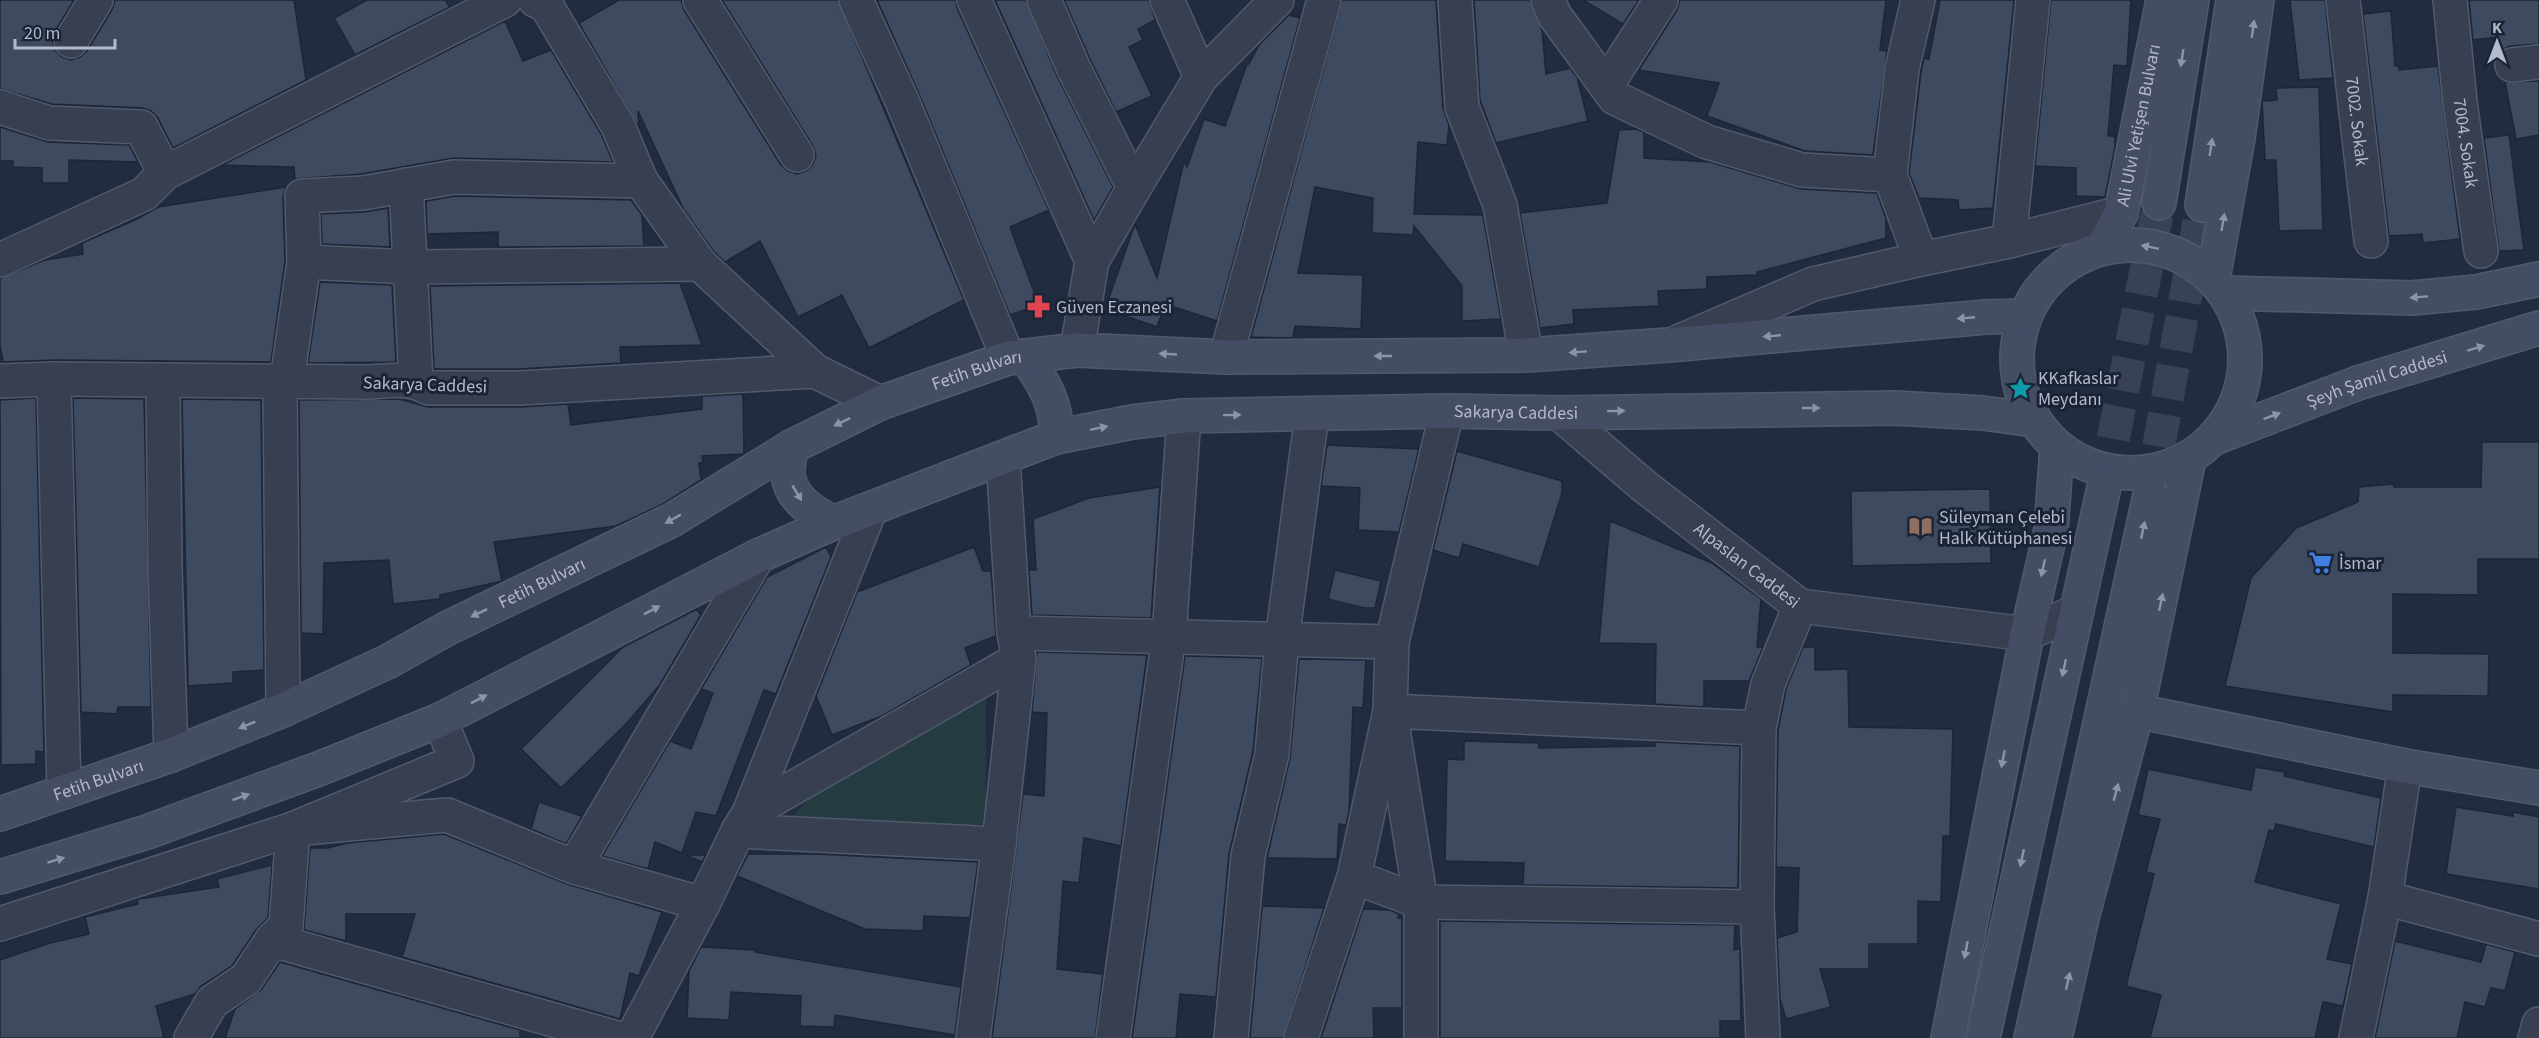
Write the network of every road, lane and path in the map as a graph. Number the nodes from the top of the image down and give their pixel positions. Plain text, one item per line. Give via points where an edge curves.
1 (96, 0) edge
2 (505, 0) edge
3 (700, 0) edge
4 (856, 0) edge
5 (974, 0) edge
6 (1044, 0) edge
7 (1167, 0) edge
8 (1277, 0) edge
9 (1324, 0) edge
10 (1455, 0) edge
11 (1548, 0) edge
12 (1661, 0) edge
13 (1918, 0) edge
14 (2033, 0) edge
15 (2163, 0) edge
16 (2192, 0) edge
17 (2233, 0) edge
18 (2257, 0) edge
19 (2343, 0) edge
20 (2450, 0) edge
21 (546, 2) edge
22 (71, 41) dead end
23 (1201, 77) junction
24 (1606, 86) junction
25 (0, 107) edge
26 (797, 155) dead end
27 (165, 173) junction
28 (1890, 175) junction
29 (641, 181) junction
30 (406, 185) junction
31 (1134, 188) junction
32 (2159, 203) tunnel mouth
33 (2202, 205) tunnel mouth
34 (2121, 213) junction
35 (2009, 241) junction
36 (2371, 241) dead end
37 (2103, 247) junction
38 (2481, 251) dead end
39 (1921, 259) junction
40 (0, 260) edge
41 (1092, 261) junction
42 (304, 262) junction
43 (700, 264) junction
44 (411, 267) junction
45 (2539, 279) edge
46 (2219, 286) junction
47 (2025, 315) junction
48 (2539, 328) edge
49 (1669, 345) junction
50 (1077, 350) junction
51 (1526, 355) junction
52 (1017, 357) junction
53 (1226, 357) junction
54 (814, 371) junction
55 (54, 379) junction
56 (284, 380) junction
57 (0, 381) edge
58 (163, 381) junction
59 (416, 381) junction
60 (880, 403) junction
61 (1447, 411) junction
62 (1559, 413) junction
63 (1312, 414) junction
64 (1184, 416) junction
65 (2034, 420) junction
66 (1056, 437) junction
67 (2217, 437) junction
68 (790, 447) junction
69 (2057, 447) junction
70 (1003, 458) junction
71 (2189, 459) junction
72 (2104, 488) tunnel mouth
73 (2150, 495) tunnel mouth
74 (870, 510) junction
75 (833, 523) junction
76 (758, 556) junction
77 (1800, 606) junction
78 (2077, 611) junction
79 (2027, 634) junction
80 (1168, 636) junction
81 (1282, 640) junction
82 (1392, 642) junction
83 (1017, 646) junction
84 (283, 710) junction
85 (1390, 711) junction
86 (2138, 711) junction
87 (440, 720) junction
88 (1760, 728) junction
89 (171, 755) junction
90 (2405, 766) junction
91 (2539, 788) edge
92 (64, 792) junction
93 (0, 814) edge
94 (743, 822) junction
95 (292, 828) junction
96 (999, 844) junction
97 (574, 867) junction
98 (1354, 876) junction
99 (0, 877) edge
100 (2385, 898) junction
101 (1421, 902) junction
102 (704, 904) junction
103 (1757, 907) junction
104 (0, 924) edge
105 (2539, 939) edge
106 (272, 940) junction
107 (2539, 1024) edge
108 (191, 1038) edge
109 (617, 1038) edge
110 (632, 1038) edge
111 (974, 1038) edge
112 (1113, 1038) edge
113 (1231, 1038) edge
114 (1301, 1038) edge
115 (1421, 1038) edge
116 (1763, 1038) edge
117 (1948, 1038) edge
118 (1983, 1038) edge
119 (2031, 1038) edge
120 (2055, 1038) edge
121 (2356, 1038) edge
122 (2535, 1038) edge

1 - 22 street
2 - 27 street
3 - 26 street
4 - 52 street
5 - 41 street
6 - 31 street
7 - 23 street
8 - 23 street
9 - 53 street
10 - 51 street via 1462,107 1500,205
11 - 24 street via 1555,16
12 - 24 street
13 - 28 street via 1902,69
14 - 35 street
15 - 34 main road, Ali Ulvi Yetişen Bulvarı
16 -> 32 main road, Ali Ulvi Yetişen Bulvarı
33 -> 17 main road
46 -> 18 main road
19 - 36 street, 7002. Sokak
20 - 38 street, 7004. Sokak
21 - 29 street via 618,126
23 - 31 street
24 - 28 street via 1615,98 1707,142 1802,170
25 - 27 street via 49,123 141,127
27 - 40 street via 144,194
28 - 39 street
29 - 30 street via 454,177
29 - 43 street
30 - 42 street via 363,193 302,196
30 - 44 street
31 - 41 street
34 - 35 street
34 - 37 main road, Ali Ulvi Yetişen Bulvarı
35 - 39 street
46 -> 37 main road via 2200,266 2169,251 2137,244
37 - 47 main road via 2072,261 2044,284
39 - 49 street via 1813,284
41 - 50 street
42 - 44 street
42 - 56 street
43 - 44 street
43 - 54 street
44 - 59 street
45 -> 46 main road via 2412,298
46 - 67 main road via 2242,325 2247,365 2238,403
47 -> 49 main road
47 - 65 main road via 2016,351 2019,387
67 -> 48 main road, Şeyh Şamil Caddesi via 2358,383
49 -> 51 main road
50 - 52 main road, Fetih Bulvarı
53 -> 50 main road
51 -> 53 main road
52 - 60 main road, Fetih Bulvarı
52 - 66 main road via 1051,400 1057,420
54 - 59 street, Sakarya Caddesi via 520,388 428,388
54 - 60 street
55 - 57 street, Sakarya Caddesi
55 - 58 street, Sakarya Caddesi
55 - 92 street
56 - 58 street, Sakarya Caddesi
56 - 59 street, Sakarya Caddesi
56 - 84 street
58 - 89 street
60 -> 68 main road, Fetih Bulvarı
61 - 62 main road, Sakarya Caddesi
61 - 63 main road, Sakarya Caddesi
61 - 82 street
62 -> 65 main road, Sakarya Caddesi via 1895,408
62 - 77 street, Alpaslan Caddesi via 1644,486
64 -> 63 main road, Sakarya Caddesi
63 - 81 street
66 -> 64 main road, Sakarya Caddesi
64 - 80 street
65 - 69 main road
66 - 70 main road, Sakarya Caddesi
67 - 71 main road
68 -> 75 main road via 788,475 795,492 808,510
68 -> 84 main road, Fetih Bulvarı via 672,520
69 - 71 main road via 2087,466 2121,474 2157,472
69 -> 79 main road via 2051,530
70 - 74 main road
70 - 83 street
86 -> 71 main road
72 - 78 main road
119 -> 73 main road
74 - 75 main road
74 - 94 street
75 - 76 main road
87 -> 76 main road
76 - 97 street
77 - 79 street, Alpaslan Caddesi
77 - 88 street via 1768,684
78 - 79 street
78 -> 118 main road
79 -> 117 main road
80 - 81 street
80 - 83 street
80 - 112 street
81 - 82 street
81 - 113 street via 1272,754 1248,856
82 - 85 street
83 - 94 street
83 - 96 street
84 -> 89 main road, Fetih Bulvarı
85 - 88 street
85 - 98 street
85 - 101 street
86 - 90 main road
120 -> 86 main road via 2082,918
87 - 95 street via 457,761
99 -> 87 main road via 147,832
88 - 103 street
89 - 92 main road, Fetih Bulvarı
90 - 91 main road
90 - 100 street
92 - 93 main road, Fetih Bulvarı
94 - 96 street
94 - 102 street
95 - 97 street via 447,814
95 - 104 street
95 - 106 street via 286,926
96 - 111 street
97 - 102 street
98 - 101 street
98 - 114 street
100 - 105 street
100 - 121 street
101 - 103 street
101 - 115 street
102 - 110 street
103 - 116 street
106 - 108 street via 246,979 212,1002
106 - 109 street
107 - 122 street

